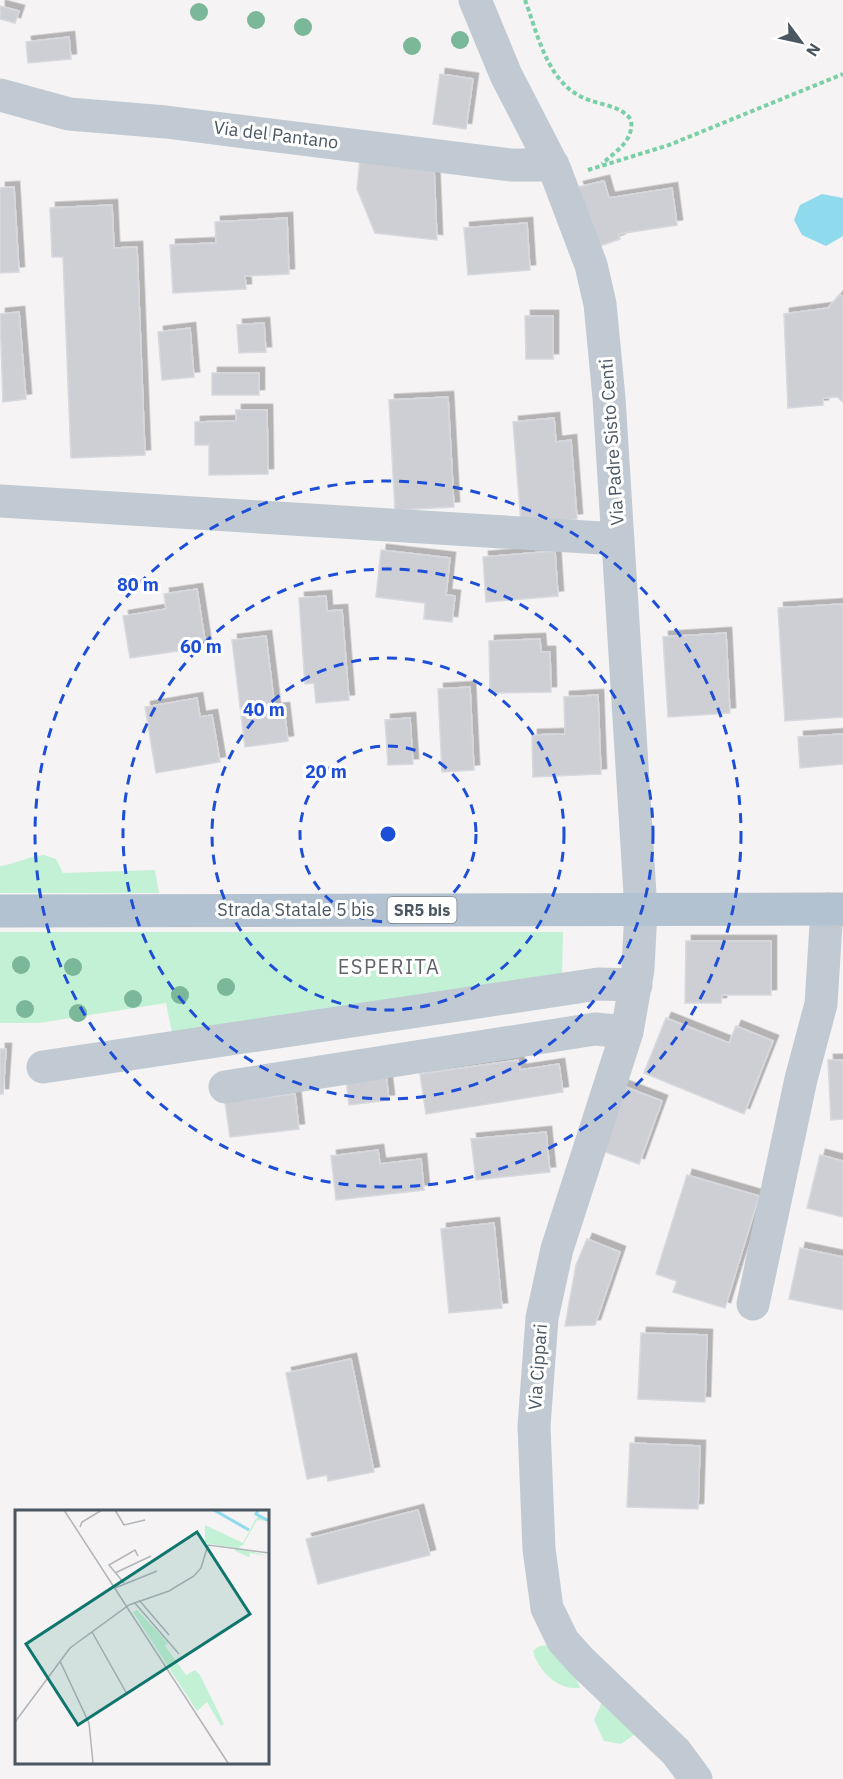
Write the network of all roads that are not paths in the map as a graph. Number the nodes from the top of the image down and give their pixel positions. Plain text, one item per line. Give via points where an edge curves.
1 (475, 0) edge
2 (0, 95) edge
3 (557, 174) junction
4 (0, 501) edge
5 (618, 539) junction
6 (835, 909) edge
7 (641, 910) junction
8 (0, 911) edge
9 (636, 985) junction
10 (832, 1003) edge
11 (627, 1032) junction
12 (43, 1067) dead end
13 (225, 1087) dead end
14 (753, 1304) dead end
15 (696, 1779) edge

1 - 3 street, Via Padre Sisto Centi via 506,75
2 - 3 street, Via del Pantano via 69,114 166,122
3 - 5 street, Via Padre Sisto Centi via 591,265 600,304
4 - 5 street
5 - 7 street, Via Padre Sisto Centi
6 - 7 main road, Strada Statale 5 bis / SR5 bis
6 - 10 street
7 - 8 main road, Strada Statale 5 bis / SR5 bis
7 - 9 street, Via Cippari
9 - 11 street, Via Cippari
9 - 12 street via 598,984
10 - 14 street via 801,1079
11 - 13 street via 595,1029
11 - 15 street, Via Cippari via 557,1249 543,1306 534,1426 541,1572 547,1608 563,1641 676,1752

